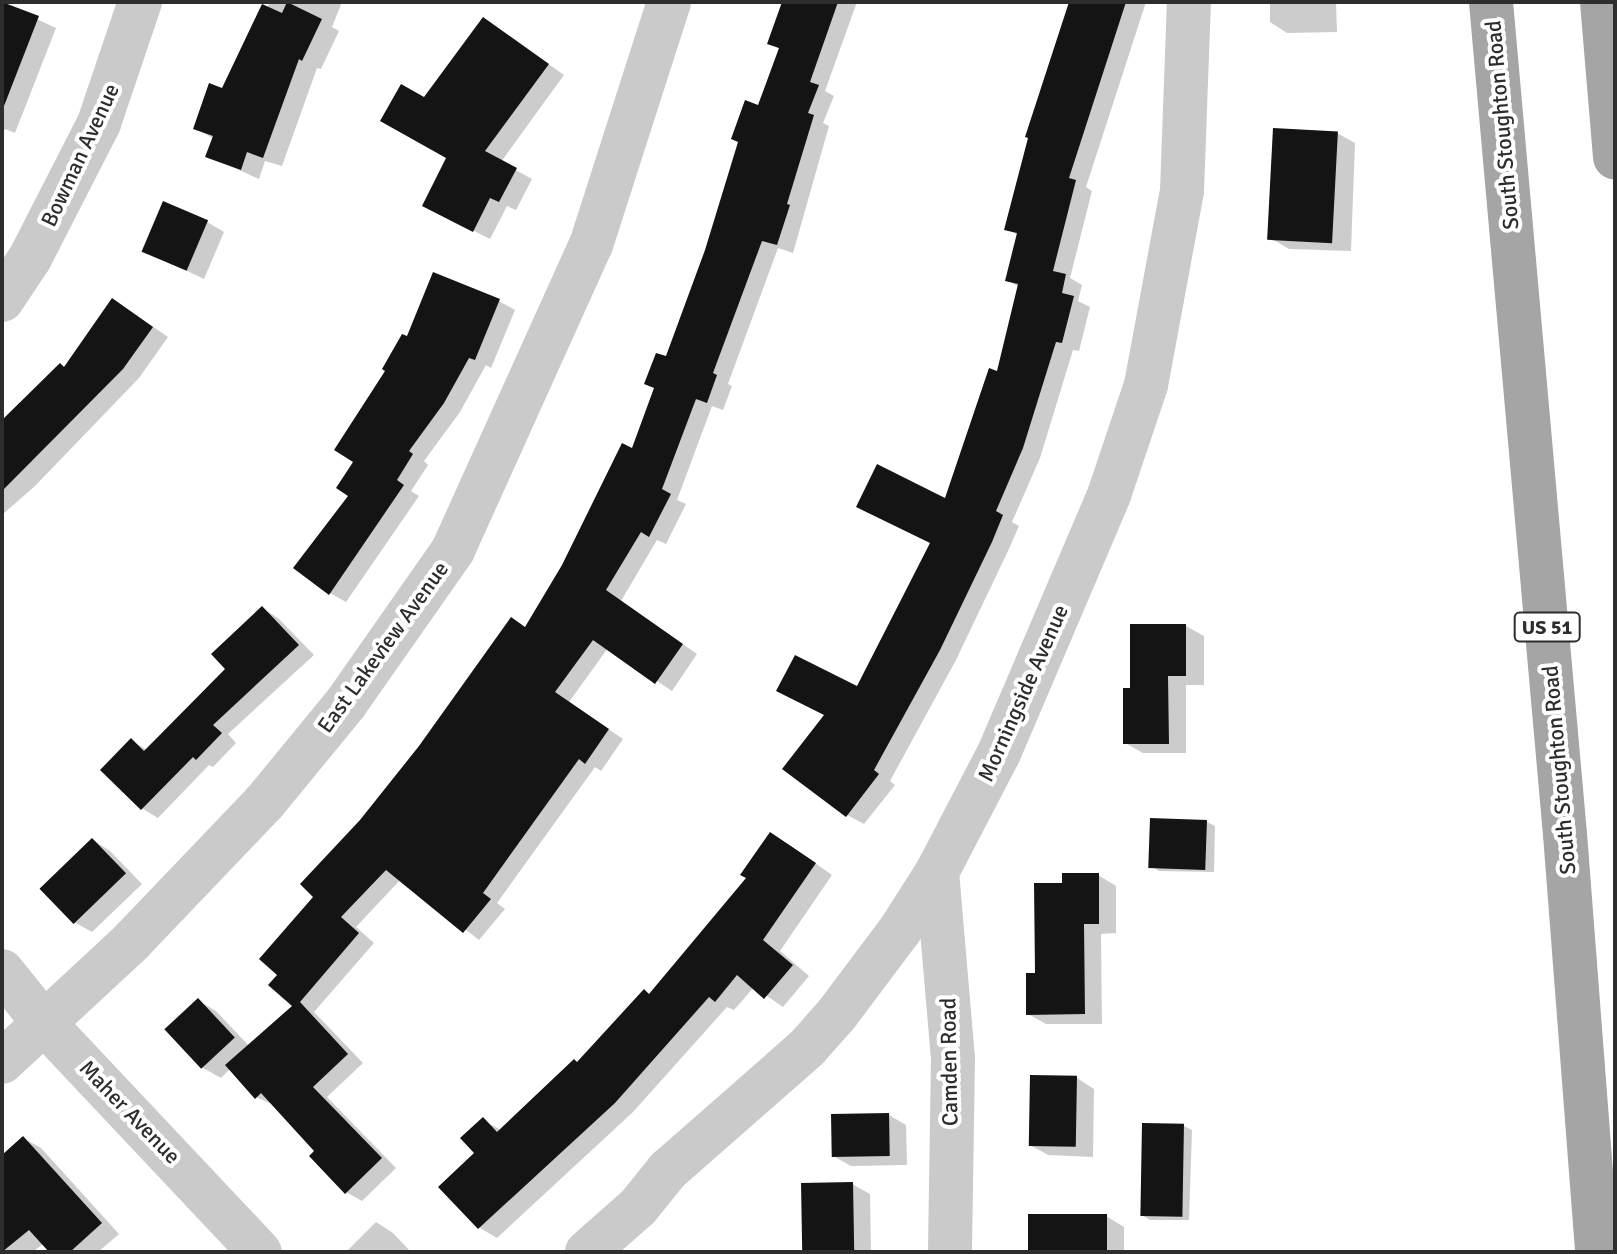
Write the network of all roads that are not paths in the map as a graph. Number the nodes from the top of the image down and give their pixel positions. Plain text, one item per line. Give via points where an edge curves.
1 (140, 2) edge
2 (669, 2) edge
3 (1189, 2) edge
4 (1491, 2) edge
5 (1602, 2) edge
6 (1615, 157) edge
7 (2, 300) edge
8 (937, 872) junction
9 (2, 971) edge
10 (43, 1022) junction
11 (2, 1062) edge
12 (260, 1252) edge
13 (587, 1252) edge
14 (950, 1252) edge
15 (1597, 1252) edge

1 - 7 street, Bowman Avenue via 99,123 30,258
2 - 10 street, East Lakeview Avenue via 591,245 453,550 346,703 264,803 132,941
3 - 8 street, Morningside Avenue via 1182,191 1146,385 1109,495 1036,667 999,753
4 - 15 main road, South Stoughton Road / US 51
5 - 6 main road
8 - 13 street, Morningside Avenue via 900,930 807,1048 668,1170 638,1207
8 - 14 street, Camden Road via 953,1058
9 - 10 street, Maher Avenue
10 - 11 street, East Lakeview Avenue
10 - 12 street, Maher Avenue

